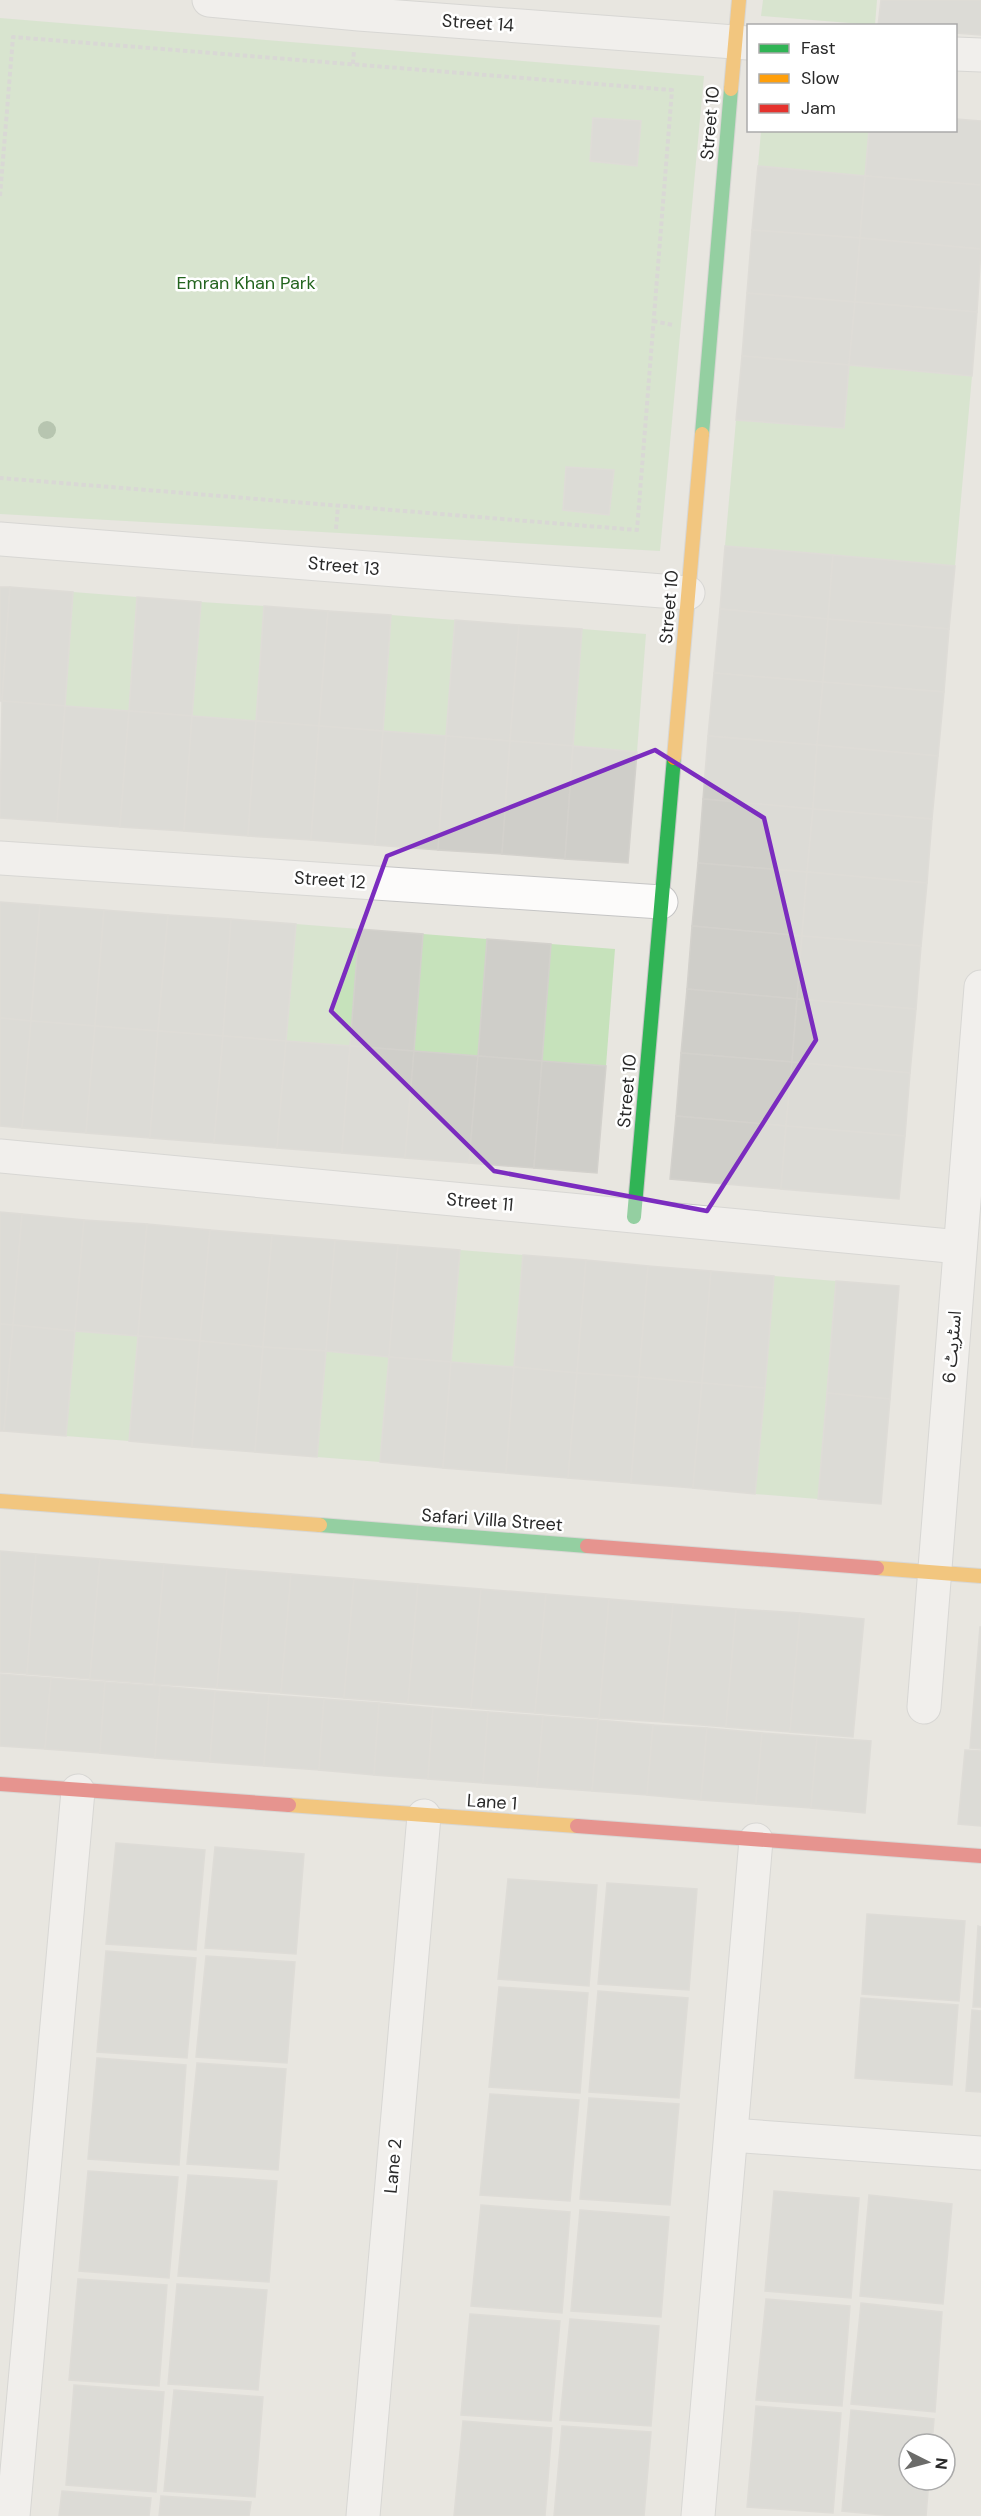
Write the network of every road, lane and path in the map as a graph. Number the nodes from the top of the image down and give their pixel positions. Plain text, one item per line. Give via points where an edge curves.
1 (209, 0) edge
2 (739, 0) edge
3 (742, 43) edge
4 (957, 54) edge
5 (981, 55) edge
6 (0, 196) edge
7 (0, 478) edge
8 (0, 539) edge
9 (688, 593) junction
10 (0, 858) edge
11 (661, 902) junction
12 (981, 987) edge
13 (0, 1156) edge
14 (634, 1217) junction
15 (960, 1248) junction
16 (0, 1501) edge
17 (934, 1573) junction
18 (981, 1576) edge
19 (924, 1707) dead end
20 (0, 1784) edge
21 (78, 1791) junction
22 (424, 1816) junction
23 (756, 1840) junction
24 (981, 1856) edge
25 (731, 2135) junction
26 (981, 2153) edge
27 (13, 2516) edge
28 (363, 2516) edge
29 (698, 2516) edge

1 - 3 street, Street 14
2 - 3 street, Street 10
3 - 9 street, Street 10
4 - 5 street
6 - 7 path via 13,36 672,90 637,530
8 - 9 street, Street 13
9 - 11 street, Street 10
10 - 11 street, Street 12
11 - 14 street, Street 10
12 - 15 street, اسٹریٹ 6
13 - 14 street, Street 11
14 - 15 street, Street 11
15 - 17 street, اسٹریٹ 6
16 - 17 street, Safari Villa Street
17 - 18 street, Safari Villa Street
17 - 19 street, اسٹریٹ 6
20 - 21 street, Lane 1
21 - 22 street, Lane 1
21 - 27 street
22 - 23 street, Lane 1
22 - 28 street, Lane 2
23 - 24 street, Lane 1
23 - 25 street
25 - 26 street
25 - 29 street

